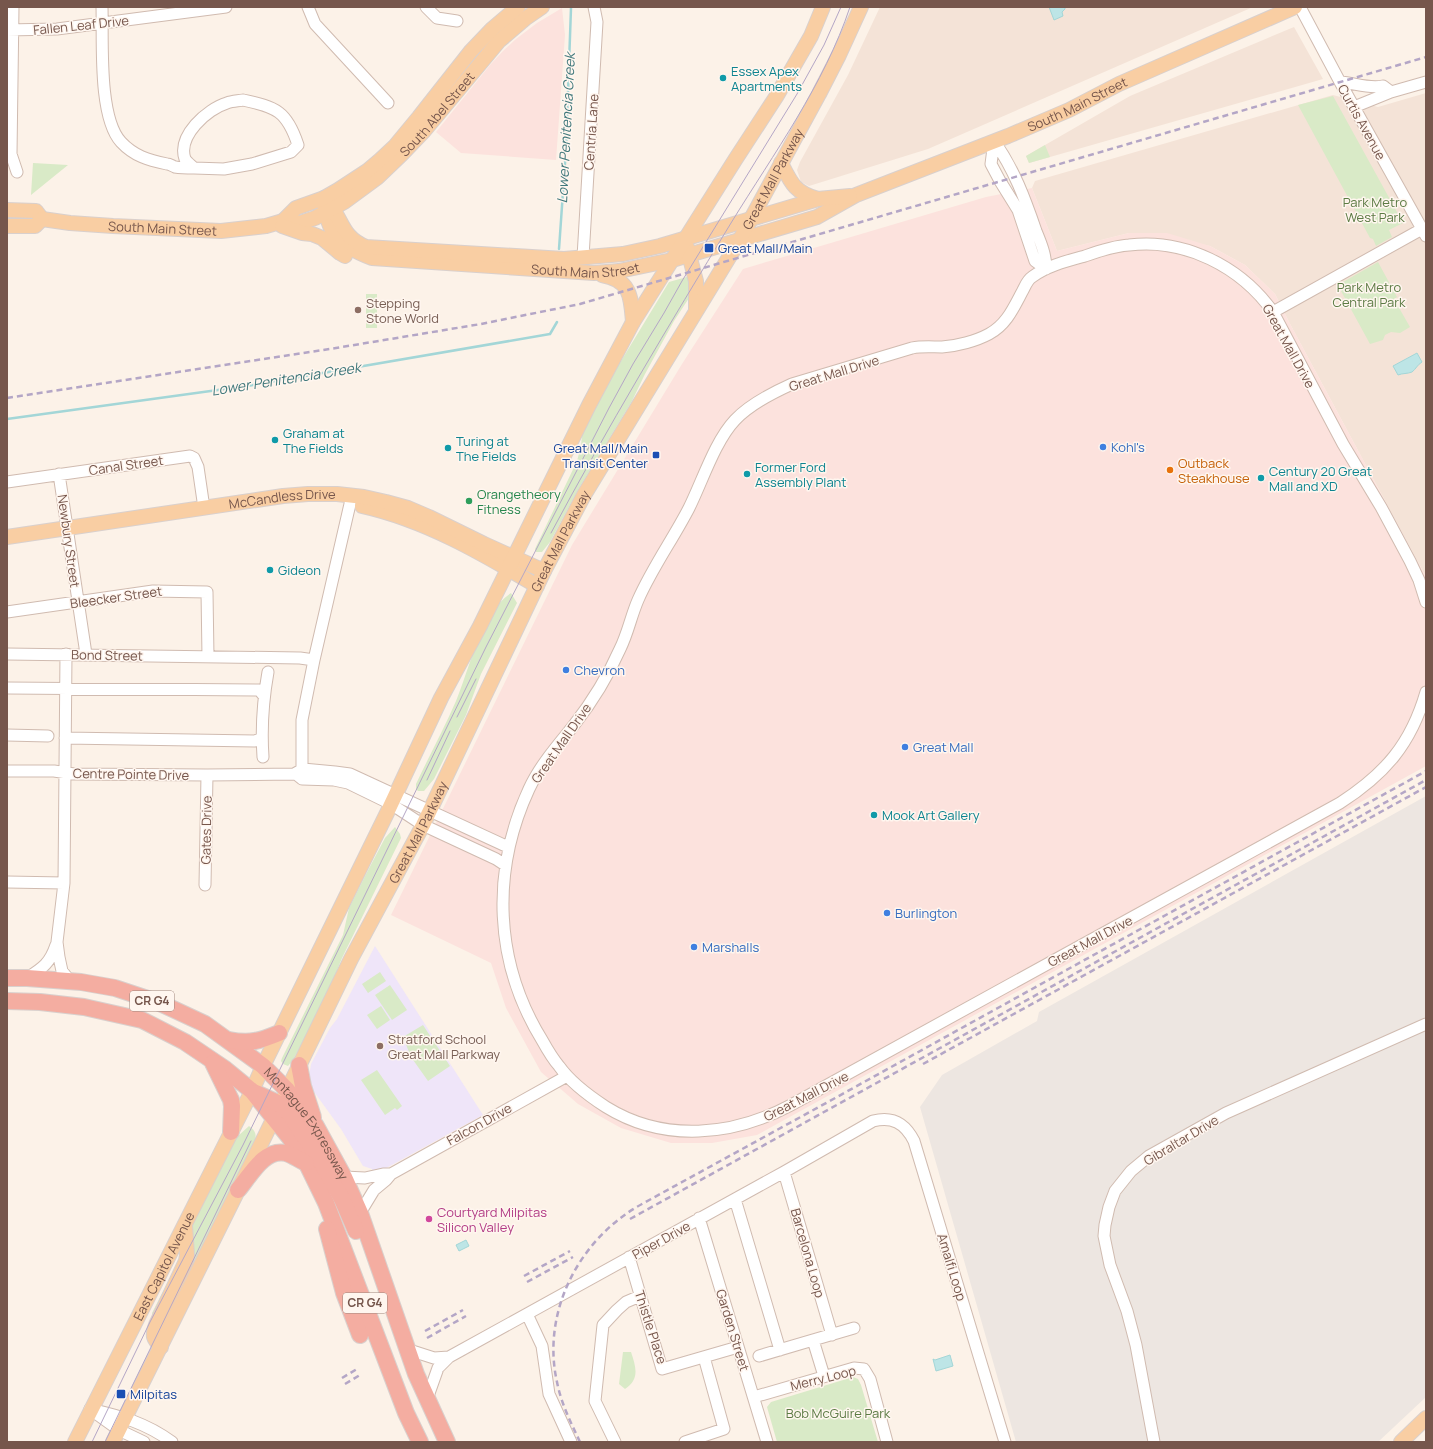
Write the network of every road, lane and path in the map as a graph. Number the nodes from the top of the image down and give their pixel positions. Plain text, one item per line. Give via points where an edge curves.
1 (13, 7) edge
2 (102, 7) edge
3 (226, 7) edge
4 (308, 7) edge
5 (426, 7) edge
6 (518, 7) edge
7 (542, 7) edge
8 (594, 7) edge
9 (823, 7) edge
10 (861, 7) edge
11 (1296, 7) edge
12 (1300, 7) edge
13 (191, 10) edge
14 (457, 21) dead end
15 (102, 24) junction
16 (10, 30) edge
17 (496, 34) junction
18 (1340, 82) junction
19 (1426, 82) edge
20 (1391, 92) junction
21 (388, 103) dead end
22 (1354, 107) junction
23 (994, 141) junction
24 (184, 150) junction
25 (781, 163) junction
26 (169, 164) junction
27 (194, 168) junction
28 (17, 172) dead end
29 (856, 195) junction
30 (818, 199) junction
31 (327, 206) junction
32 (7, 210) edge
33 (42, 219) junction
34 (750, 219) junction
35 (278, 222) junction
36 (7, 226) edge
37 (1424, 233) edge
38 (685, 239) junction
39 (739, 241) junction
40 (689, 255) junction
41 (583, 257) junction
42 (372, 258) junction
43 (672, 260) junction
44 (489, 261) junction
45 (1046, 269) junction
46 (594, 273) junction
47 (696, 309) junction
48 (1273, 312) junction
49 (634, 322) junction
50 (59, 474) junction
51 (7, 482) edge
52 (350, 504) junction
53 (204, 508) junction
54 (68, 532) junction
55 (7, 537) edge
56 (7, 544) edge
57 (511, 563) junction
58 (544, 571) junction
59 (537, 586) junction
60 (78, 602) junction
61 (1426, 602) edge
62 (7, 612) edge
63 (7, 654) edge
64 (66, 654) junction
65 (86, 654) junction
66 (208, 657) junction
67 (314, 660) junction
68 (268, 672) dead end
69 (7, 688) edge
70 (66, 688) junction
71 (1426, 692) edge
72 (264, 696) junction
73 (7, 736) edge
74 (48, 736) dead end
75 (65, 738) junction
76 (262, 738) junction
77 (263, 757) dead end
78 (7, 771) edge
79 (65, 773) junction
80 (300, 774) junction
81 (207, 776) junction
82 (394, 800) junction
83 (430, 810) junction
84 (423, 825) junction
85 (508, 846) junction
86 (505, 865) junction
87 (7, 882) edge
88 (64, 883) junction
89 (205, 885) dead end
90 (57, 942) junction
91 (7, 978) edge
92 (28, 978) junction
93 (70, 981) junction
94 (7, 1001) edge
95 (1426, 1024) edge
96 (279, 1032) junction
97 (227, 1039) junction
98 (211, 1059) junction
99 (299, 1065) junction
100 (263, 1066) junction
101 (567, 1076) junction
102 (252, 1091) junction
103 (280, 1104) junction
104 (873, 1121) joint
105 (316, 1126) junction
106 (231, 1132) junction
107 (307, 1164) junction
108 (784, 1172) junction
109 (391, 1174) junction
110 (344, 1177) junction
111 (317, 1185) junction
112 (238, 1190) junction
113 (735, 1199) junction
114 (360, 1213) junction
115 (699, 1218) junction
116 (184, 1225) junction
117 (375, 1255) junction
118 (629, 1257) junction
119 (640, 1296) junction
120 (527, 1314) junction
121 (854, 1328) dead end
122 (360, 1335) dead end
123 (832, 1335) junction
124 (813, 1340) junction
125 (161, 1347) junction
126 (738, 1348) junction
127 (406, 1349) junction
128 (780, 1350) junction
129 (760, 1356) dead end
130 (449, 1357) junction
131 (704, 1357) junction
132 (824, 1376) junction
133 (754, 1398) junction
134 (427, 1399) junction
135 (90, 1409) junction
136 (125, 1418) junction
137 (1426, 1418) edge
138 (116, 1436) edge
139 (75, 1442) edge
140 (144, 1442) edge
141 (172, 1442) edge
142 (420, 1442) edge
143 (447, 1442) edge
144 (572, 1442) edge
145 (615, 1442) edge
146 (685, 1442) edge
147 (767, 1442) edge
148 (887, 1442) edge
149 (1005, 1442) edge
150 (1154, 1442) edge
151 (1401, 1442) edge

1 - 16 street
2 - 15 street
3 - 13 street, Fallen Leaf Drive
4 - 21 street via 316,24
5 - 14 street via 437,18
6 - 17 main road, South Abel Street
7 - 17 main road, South Abel Street
8 - 41 street, Centria Lane via 598,22
9 - 38 main road via 811,36 776,97
10 - 25 main road, Great Mall Parkway via 823,88
11 - 23 main road, South Main Street via 1119,84 1069,110
12 - 18 street, Curtis Avenue
13 - 15 street, Fallen Leaf Drive
15 - 16 street, Fallen Leaf Drive
15 - 26 street via 104,96 108,118 119,141 132,152 152,162
16 - 28 street via 11,154
17 - 31 main road, South Abel Street via 472,51 430,113
18 - 20 street via 1367,87 1383,86
18 - 22 street, Curtis Avenue
19 - 20 street
20 - 22 street
22 - 37 street, Curtis Avenue
23 - 29 main road, South Main Street
23 - 45 street via 1006,158 1028,208 1046,259
23 - 45 street via 991,164 1018,210 1036,261
24 - 26 street
24 - 27 street via 186,160
24 - 27 street via 185,142 196,123 213,109 243,100 274,109 287,119 298,145 291,152 252,164 224,169
25 - 30 main road via 794,187
25 - 34 main road, Great Mall Parkway
26 - 27 street
29 - 30 main road, South Main Street
29 - 39 main road, South Main Street via 817,217
30 - 34 main road, South Main Street
31 - 35 main road via 296,208
31 - 42 main road, South Main Street via 332,231 345,246
31 - 44 main road, South Main Street via 350,237 366,247
32 - 33 main road, South Main Street via 36,211
33 - 35 main road, South Main Street via 106,226 222,231 266,226
33 - 36 main road via 35,226
34 - 38 main road, South Main Street
34 - 39 main road, Great Mall Parkway
35 - 42 main road via 302,233 322,238 347,257
37 - 48 street
38 - 40 main road
38 - 41 main road, South Main Street via 623,254
38 - 43 main road
39 - 40 main road, South Main Street
39 - 47 main road, Great Mall Parkway
40 - 43 main road, South Main Street
40 - 47 main road via 696,281
41 - 44 main road, South Main Street
42 - 44 main road, South Main Street
43 - 46 main road, South Main Street via 619,271
43 - 49 main road
44 - 46 main road, South Main Street
45 - 48 street, Great Mall Drive via 1119,246 1172,246 1224,266 1246,282
45 - 85 street, Great Mall Drive via 1029,279 1007,319 1000,327 987,334 950,346 912,348 804,380 764,398 733,422 638,600 625,638 604,679 528,789
46 - 49 main road via 612,276 628,290
47 - 58 main road, Great Mall Parkway via 584,495
48 - 61 street, Great Mall Drive via 1412,565
49 - 57 main road via 589,405
50 - 51 street, Canal Street
50 - 53 street, Canal Street via 190,456 194,458 198,467
50 - 54 street, Newbury Street
52 - 54 main road, McCandless Drive via 283,504 225,514
52 - 57 main road, McCandless Drive via 411,520 495,560
52 - 67 street
53 - 54 main road, McCandless Drive
53 - 57 main road, McCandless Drive via 308,494 364,497 408,508
54 - 55 main road, McCandless Drive
54 - 56 main road, McCandless Drive
54 - 60 street, Newbury Street
57 - 58 main road, McCandless Drive
57 - 59 main road, McCandless Drive
57 - 82 main road via 442,698
58 - 59 main road, Great Mall Parkway
59 - 83 main road, Great Mall Parkway
60 - 62 street, Bleecker Street
60 - 65 street, Newbury Street
60 - 66 street, Bleecker Street via 154,591 207,592
63 - 64 street, Bond Street
64 - 65 street, Bond Street
64 - 70 street
65 - 66 street, Bond Street
66 - 67 street, Bond Street
67 - 80 street via 302,720
68 - 72 street
69 - 70 street
70 - 72 street via 259,690
70 - 75 street
71 - 101 street, Great Mall Drive via 1412,728 1399,751 1367,784 1340,803 771,1115 750,1123 717,1130 693,1131 659,1127 610,1110
72 - 76 street
73 - 74 street
75 - 76 street via 255,741
75 - 79 street
76 - 77 street
78 - 79 street
79 - 81 street, Centre Pointe Drive
79 - 88 street, Centre Pointe Drive
80 - 81 street, Centre Pointe Drive
80 - 82 street, Centre Pointe Drive via 348,783
81 - 89 street, Gates Drive
82 - 83 street, Centre Pointe Drive
82 - 84 street
82 - 96 main road
83 - 84 main road, Great Mall Parkway
83 - 85 street, Centre Pointe Drive
84 - 86 street via 496,858
84 - 99 main road, Great Mall Parkway via 351,959
85 - 86 street, Great Mall Drive
86 - 101 street, Great Mall Drive via 503,916 511,970 536,1031
87 - 88 street
88 - 90 street, Centre Pointe Drive
90 - 92 street, Centre Pointe Drive via 52,956 43,968
90 - 93 street, Centre Pointe Drive via 62,971
91 - 92 highway, Montague Expressway / CR G4
92 - 93 highway, Montague Expressway / CR G4
93 - 97 highway, Montague Expressway / CR G4 via 115,988 160,1003 205,1024
94 - 98 highway, Montague Expressway / CR G4 via 84,1007 142,1020
95 - 150 street, Gibraltar Drive via 1203,1125 1149,1156 1115,1191 1109,1207 1104,1236 1110,1265 1136,1345
96 - 97 highway via 249,1043
96 - 100 main road
97 - 100 highway, Montague Expressway / CR G4
98 - 102 highway, Montague Expressway / CR G4
98 - 106 highway via 231,1100
99 - 103 main road, Great Mall Parkway
99 - 105 highway
100 - 102 main road
100 - 103 highway, Montague Expressway / CR G4
101 - 109 street, Falcon Drive
102 - 103 highway, Montague Expressway
102 - 106 main road, East Capitol Avenue
103 - 105 highway, Montague Expressway / CR G4
103 - 107 highway, Montague Expressway / CR G4 via 290,1138
103 - 112 main road
103 - 117 highway via 289,1113 323,1165 342,1199 358,1237
104 - 108 street, Piper Drive
104 - 149 street, Amalfi Loop via 896,1121 914,1141
105 - 110 highway, Montague Expressway / CR G4
106 - 116 main road, East Capitol Avenue
107 - 111 highway, Montague Expressway / CR G4
107 - 112 highway via 284,1152 270,1155 264,1158
108 - 113 street, Piper Drive
108 - 123 street, Barcelona Loop
109 - 110 street, Falcon Drive via 365,1178
109 - 114 street, Falcon Drive via 374,1190
110 - 114 highway, Montague Expressway / CR G4
111 - 122 highway via 344,1293
111 - 142 highway, Montague Expressway / CR G4 via 344,1247 406,1413
112 - 125 main road
113 - 115 street, Piper Drive
113 - 128 street
114 - 117 highway, Montague Expressway / CR G4
115 - 118 street, Piper Drive
115 - 126 street, Garden Street
116 - 125 main road via 186,1260 153,1333
116 - 135 main road, East Capitol Avenue
117 - 127 highway, Montague Expressway / CR G4
118 - 119 street, Thistle Place
118 - 120 street, Piper Drive
119 - 131 street, Thistle Place via 662,1369
119 - 145 street via 626,1302 603,1325 594,1401
120 - 130 street, Piper Drive
120 - 144 street via 542,1346 548,1394
121 - 123 street
123 - 124 street
124 - 128 street
124 - 132 street
125 - 136 main road
126 - 131 street, Thistle Place
126 - 133 street, Garden Street
127 - 130 street, Piper Drive via 423,1356
127 - 134 highway, Montague Expressway / CR G4
128 - 129 street
130 - 134 street, Piper Drive via 438,1368
131 - 146 street via 724,1429
132 - 133 street, Merry Loop
132 - 148 street, Merry Loop via 854,1368 864,1369 870,1379
133 - 147 street, Garden Street
134 - 143 highway, Montague Expressway / CR G4
135 - 136 street
135 - 138 street
135 - 139 main road, East Capitol Avenue
136 - 138 main road
136 - 141 street via 160,1433
137 - 151 main road
138 - 140 street

